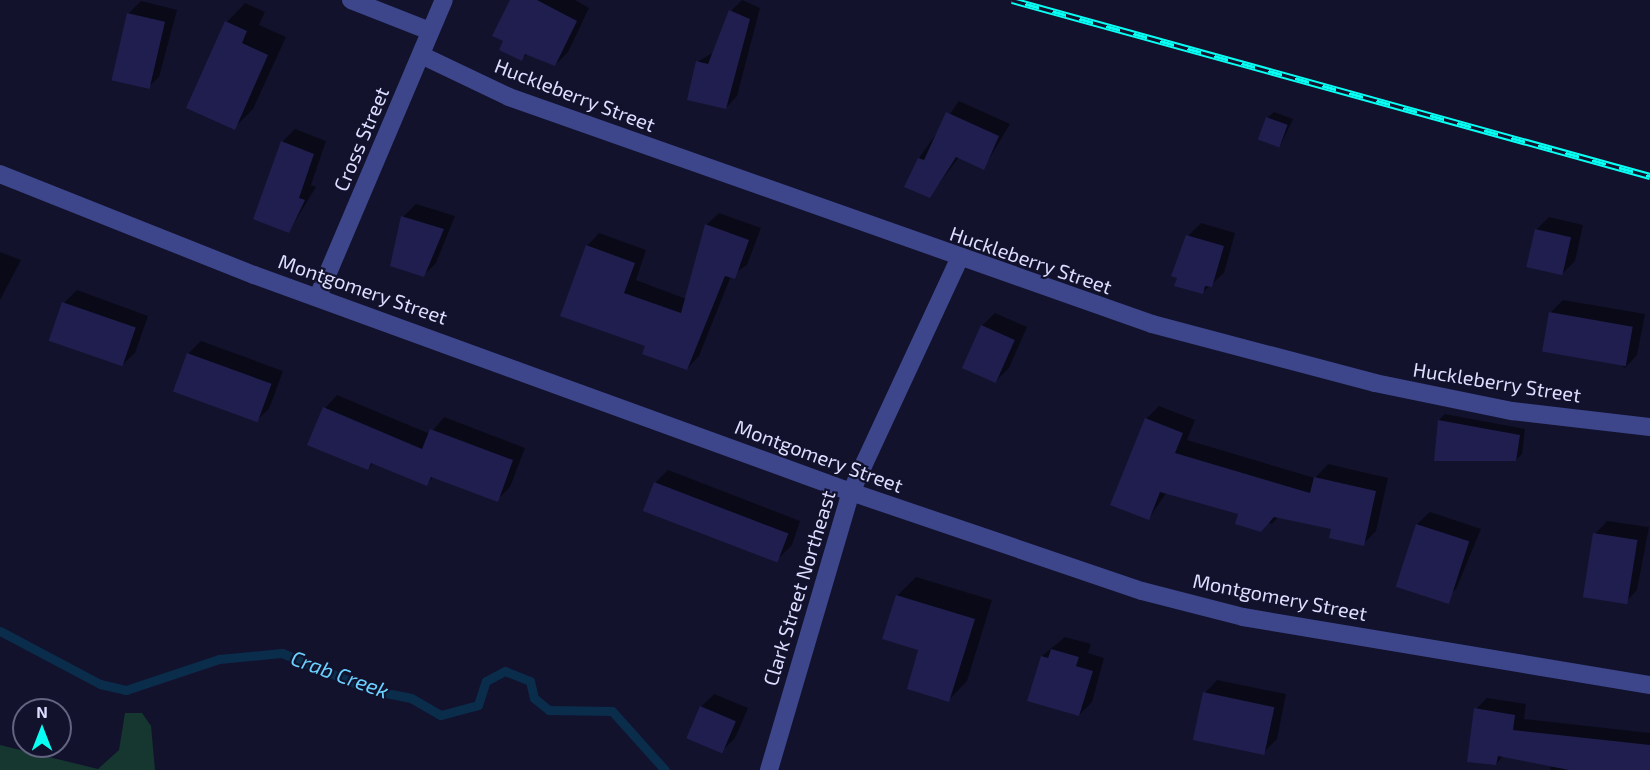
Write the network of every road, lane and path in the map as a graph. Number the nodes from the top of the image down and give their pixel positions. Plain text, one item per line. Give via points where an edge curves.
1 (351, 0) edge
2 (444, 0) edge
3 (430, 31) junction
4 (421, 55) junction
5 (0, 174) edge
6 (959, 259) junction
7 (319, 294) junction
8 (1650, 427) edge
9 (851, 492) junction
10 (1650, 686) edge
11 (769, 770) edge

1 - 3 street
2 - 3 street, Cross Street
3 - 4 street, Cross Street
4 - 6 street, Huckleberry Street via 509,97
4 - 7 street, Cross Street
5 - 7 street, Montgomery Street via 254,275
6 - 8 street, Huckleberry Street via 1152,324 1375,383 1512,411
6 - 9 street, Clark Street Northeast
7 - 9 street, Montgomery Street
9 - 10 street, Montgomery Street via 1142,591 1243,617
9 - 11 street, Clark Street Northeast

